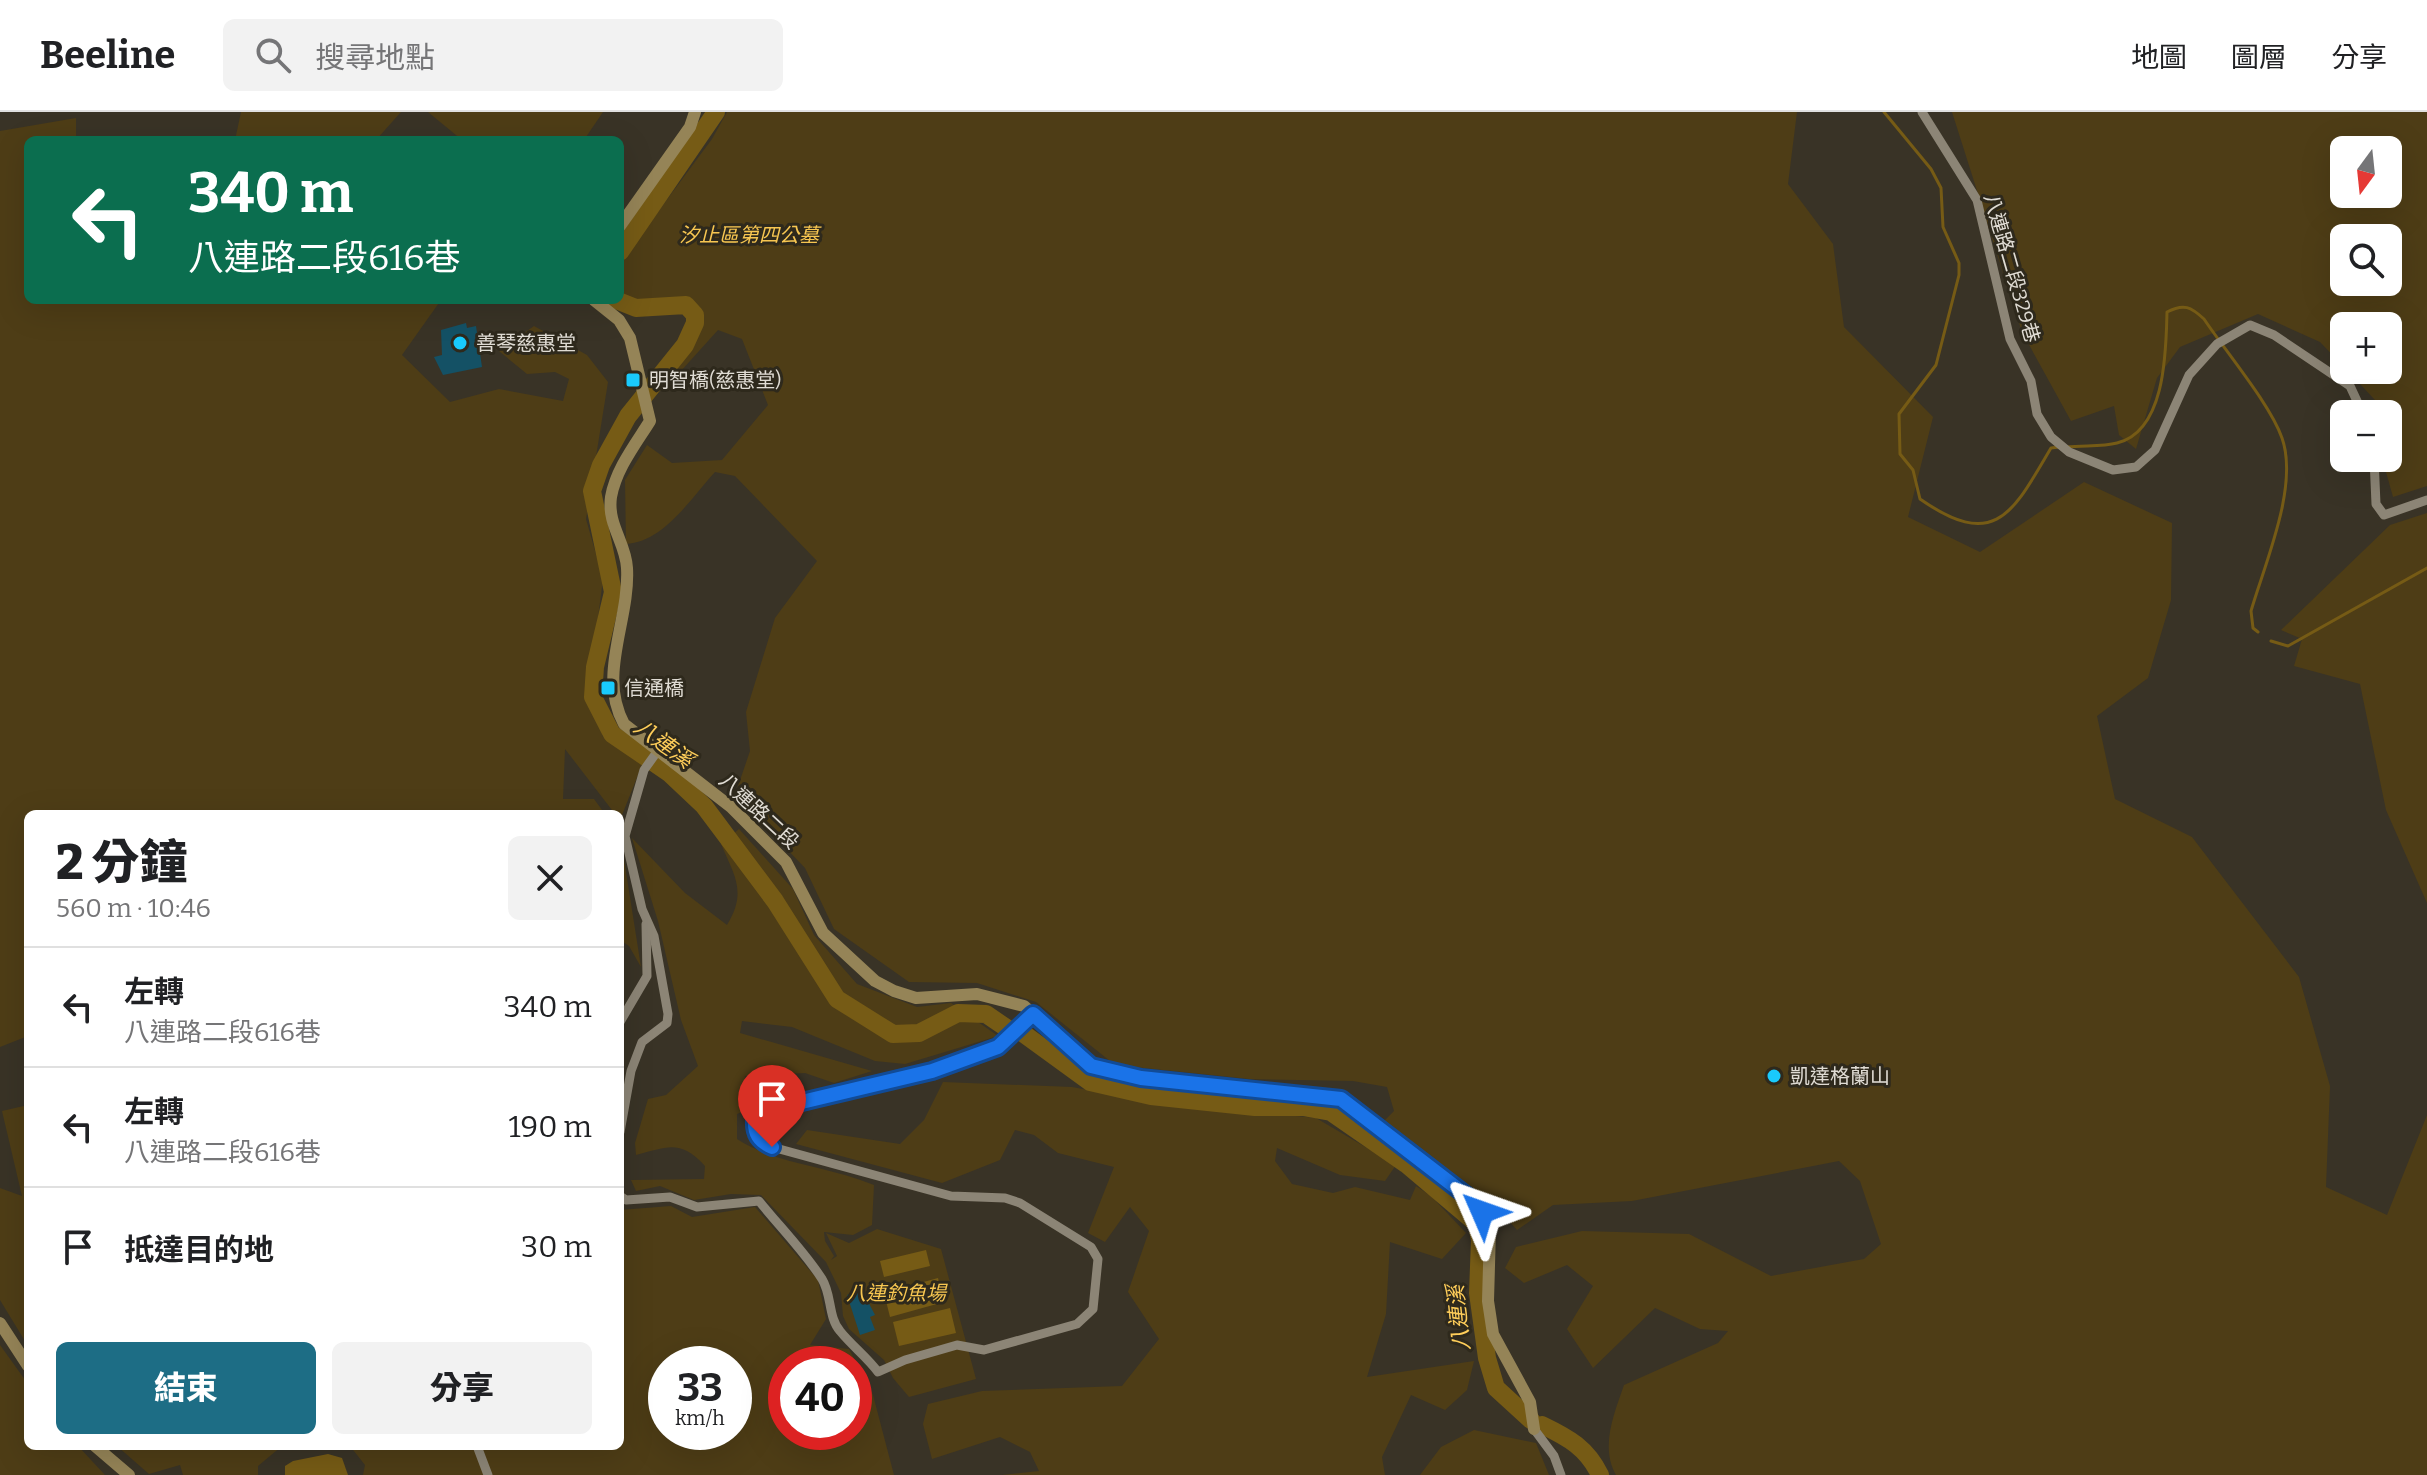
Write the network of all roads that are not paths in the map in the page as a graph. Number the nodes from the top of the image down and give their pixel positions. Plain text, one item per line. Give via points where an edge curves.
1 (695, 112) edge
2 (1922, 112) edge
3 (624, 220) edge
4 (599, 304) edge
5 (2356, 400) edge
6 (2375, 472) edge
7 (2427, 500) edge
8 (657, 752) junction
9 (644, 913) junction
10 (1033, 1014) junction
11 (624, 1015) edge
12 (624, 1110) edge
13 (624, 1199) edge
14 (0, 1323) edge
15 (24, 1360) edge
16 (1534, 1429) joint
17 (100, 1450) edge
18 (479, 1450) edge
19 (129, 1475) edge
20 (488, 1475) edge
21 (1561, 1475) edge

1 - 3 street via 690,127
2 - 5 street, 八連路二段329巷 via 1977,200 2010,339 2031,381 2037,414 2069,452 2113,470 2136,467 2155,450 2189,375 2222,342 2250,325 2350,386
4 - 8 street, 八連路二段 via 630,338 650,421 618,474 611,498 613,530 627,564 625,614 611,688 624,724
6 - 7 street via 2376,504 2384,515
8 - 9 street via 644,770 625,836
8 - 10 street, 八連路二段 via 731,807 786,862 823,933 875,981 916,998 977,994 1024,1006
9 - 11 street via 647,976
9 - 12 street via 654,936 668,1014 667,1023 642,1042
10 - 13 street via 998,1047 932,1071 764,1111 755,1119 754,1131 772,1147 951,1196 1020,1203 1091,1247 1098,1259 1093,1309 1077,1324 984,1350 957,1345 878,1372 840,1331 821,1278 759,1201 697,1207 670,1197
10 - 16 street, 八連路二段 via 1091,1066 1141,1078 1341,1099 1467,1196 1490,1230 1488,1301 1493,1334 1530,1402
14 - 15 street
16 - 21 street, 八連路二段
17 - 19 street
18 - 20 street

